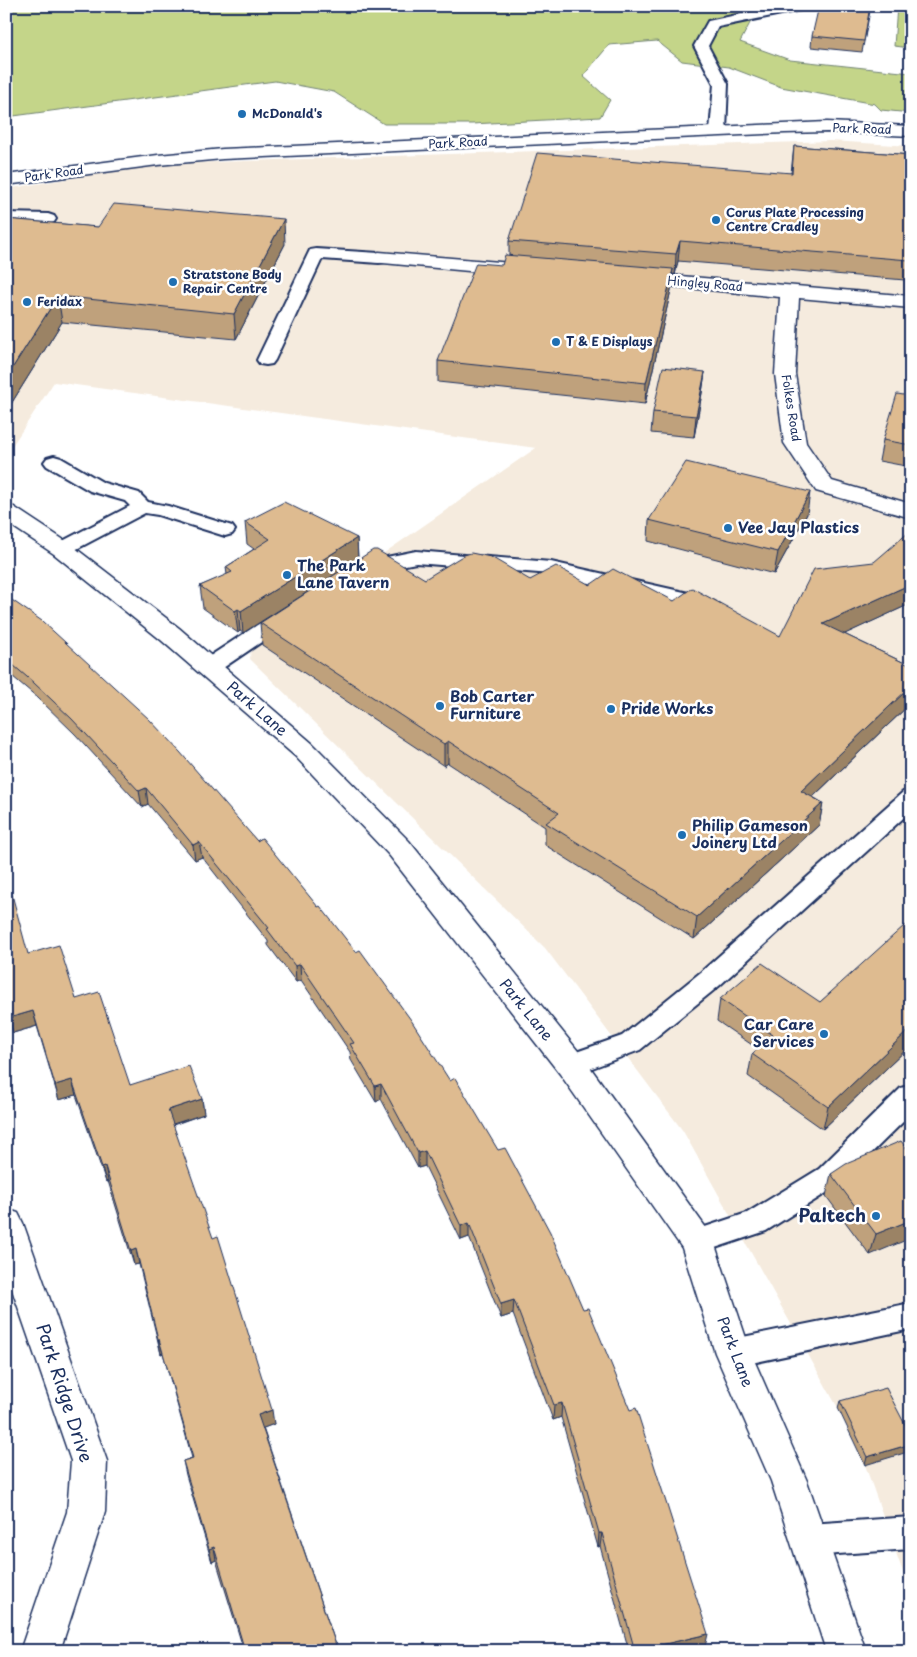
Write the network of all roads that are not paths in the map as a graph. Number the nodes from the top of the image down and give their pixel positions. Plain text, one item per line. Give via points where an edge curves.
1 (801, 6) edge
2 (718, 131) junction
3 (911, 131) edge
4 (6, 180) edge
5 (6, 218) edge
6 (48, 219) dead end
7 (379, 258) joint
8 (526, 270) edge
9 (614, 277) edge
10 (790, 291) junction
11 (911, 302) edge
12 (266, 360) dead end
13 (54, 462) dead end
14 (142, 507) junction
15 (911, 511) edge
16 (6, 512) edge
17 (224, 530) dead end
18 (62, 549) junction
19 (351, 575) edge
20 (303, 605) edge
21 (728, 616) edge
22 (209, 667) junction
23 (911, 798) edge
24 (571, 1065) junction
25 (911, 1096) edge
26 (6, 1223) edge
27 (697, 1242) junction
28 (911, 1316) edge
29 (733, 1353) junction
30 (911, 1533) edge
31 (809, 1540) junction
32 (40, 1651) edge
33 (846, 1651) edge

1 - 2 lane via 713,24 701,46 721,84
2 - 3 main road, Park Road via 827,127
2 - 4 main road, Park Road via 223,154
5 - 6 lane
7 - 8 main road
7 - 12 lane via 316,254
9 - 10 main road, Hingley Road
10 - 11 main road, Hingley Road
10 - 15 main road, Folkes Road via 785,374 795,444 824,486
13 - 14 lane via 97,487 132,497
14 - 17 lane
14 - 18 lane
16 - 18 main road, Park Lane
18 - 22 main road, Park Lane
19 - 21 lane via 367,565 416,557 551,568 695,601
20 - 22 lane
22 - 24 main road, Park Lane via 304,750 398,848
23 - 24 lane via 710,979 631,1043
24 - 27 main road, Park Lane
25 - 27 lane via 829,1177 756,1222
26 - 32 main road, Park Ridge Drive via 89,1461 86,1512
27 - 29 main road, Park Lane
28 - 29 lane
29 - 31 main road, Park Lane via 789,1481
30 - 31 lane
31 - 33 main road, Park Lane

